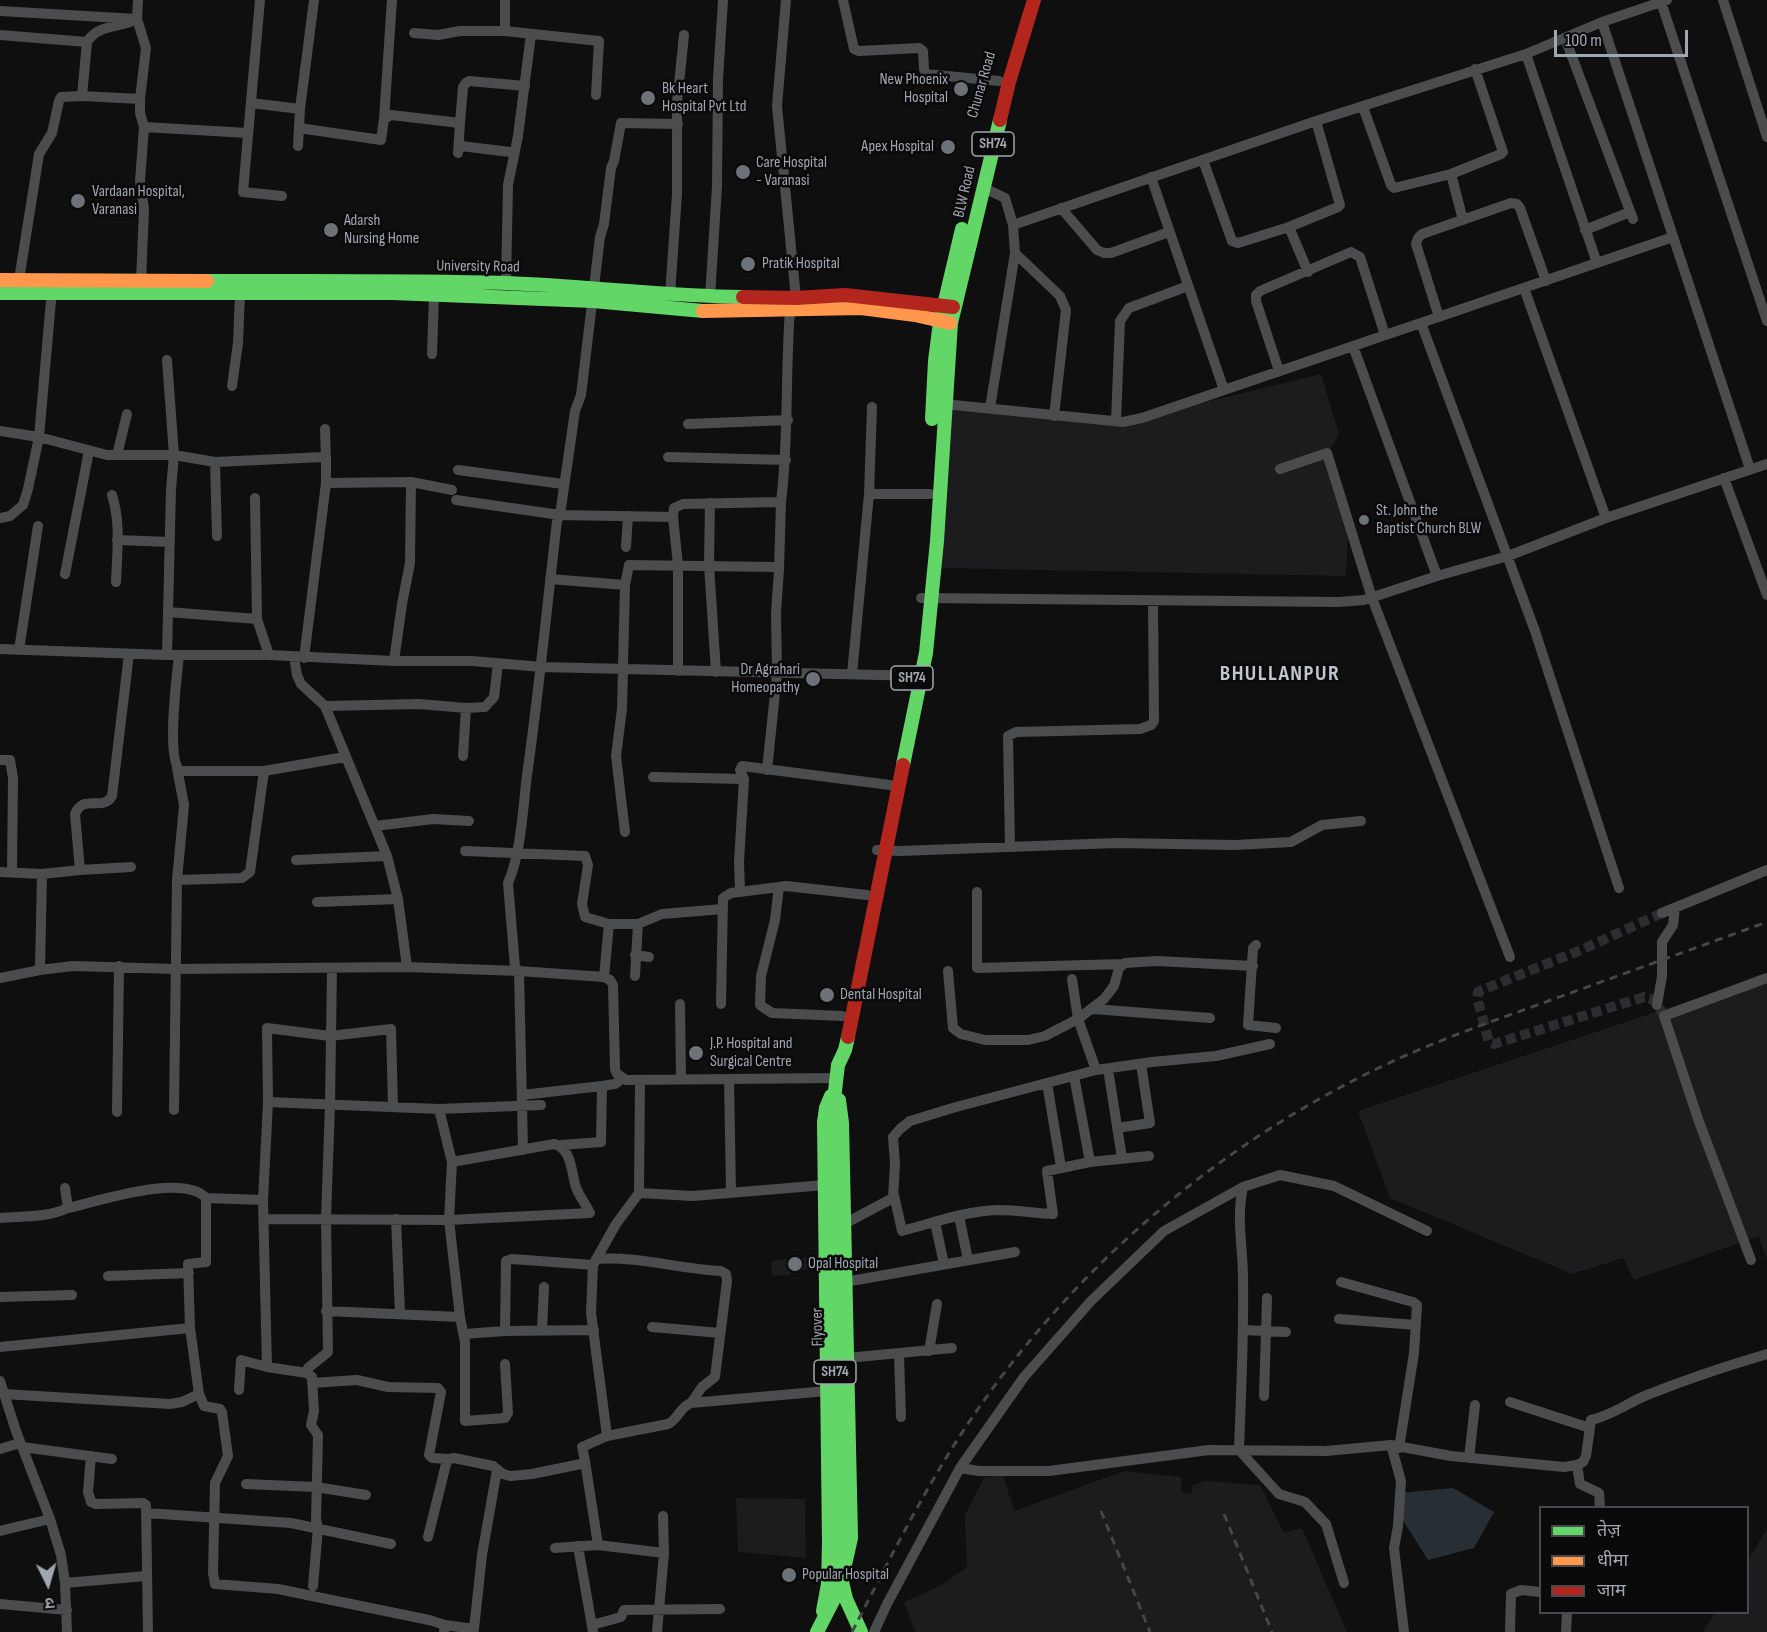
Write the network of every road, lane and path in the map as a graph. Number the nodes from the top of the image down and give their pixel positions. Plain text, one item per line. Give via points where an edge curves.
1 (138, 0) edge
2 (260, 0) edge
3 (314, 0) edge
4 (392, 0) edge
5 (505, 0) edge
6 (723, 0) edge
7 (786, 0) edge
8 (843, 0) edge
9 (1024, 0) edge
10 (1034, 0) edge
11 (1722, 0) edge
12 (1664, 1) edge
13 (0, 11) edge
14 (137, 20) junction
15 (1602, 22) junction
16 (505, 31) junction
17 (414, 33) dead end
18 (531, 34) junction
19 (0, 35) edge
20 (684, 35) dead end
21 (1565, 38) junction
22 (87, 42) junction
23 (1526, 54) junction
24 (1475, 69) junction
25 (999, 81) junction
26 (525, 86) junction
27 (596, 95) dead end
28 (82, 96) junction
29 (140, 99) junction
30 (251, 104) junction
31 (1363, 107) junction
32 (300, 110) junction
33 (384, 119) junction
34 (1316, 121) junction
35 (460, 123) junction
36 (678, 124) junction
37 (144, 127) junction
38 (299, 128) junction
39 (248, 133) junction
40 (1767, 137) edge
41 (459, 140) junction
42 (298, 146) dead end
43 (510, 152) dead end
44 (458, 153) dead end
45 (1203, 160) junction
46 (1450, 174) junction
47 (1151, 177) junction
48 (982, 187) junction
49 (282, 196) dead end
50 (1061, 208) junction
51 (1463, 220) junction
52 (1013, 225) junction
53 (1289, 227) junction
54 (1586, 230) junction
55 (1169, 232) junction
56 (1673, 237) junction
57 (1015, 253) junction
58 (1597, 263) junction
59 (1308, 272) junction
60 (0, 280) edge
61 (1546, 280) junction
62 (141, 282) junction
63 (507, 283) junction
64 (18, 286) junction
65 (52, 286) junction
66 (1188, 286) junction
67 (952, 287) junction
68 (1524, 288) junction
69 (464, 289) junction
70 (0, 292) edge
71 (240, 294) junction
72 (594, 294) junction
73 (434, 295) junction
74 (670, 295) junction
75 (710, 297) junction
76 (793, 304) junction
77 (949, 306) junction
78 (917, 309) junction
79 (1439, 317) junction
80 (1767, 321) edge
81 (945, 322) junction
82 (1421, 323) junction
83 (1385, 335) junction
84 (1353, 346) junction
85 (432, 354) dead end
86 (167, 360) dead end
87 (1279, 371) junction
88 (232, 386) dead end
89 (1224, 390) junction
90 (944, 404) junction
91 (872, 407) dead end
92 (990, 408) junction
93 (127, 414) dead end
94 (1054, 416) junction
95 (788, 420) junction
96 (1116, 421) junction
97 (688, 424) dead end
98 (325, 429) dead end
99 (0, 431) edge
100 (39, 437) junction
101 (89, 451) junction
102 (117, 455) junction
103 (174, 455) junction
104 (668, 457) dead end
105 (326, 459) junction
106 (786, 460) junction
107 (215, 462) junction
108 (1767, 464) edge
109 (1280, 469) dead end
110 (1750, 469) junction
111 (458, 470) dead end
112 (1724, 478) junction
113 (411, 482) junction
114 (326, 483) junction
115 (562, 484) junction
116 (869, 494) junction
117 (930, 494) junction
118 (112, 495) dead end
119 (255, 498) dead end
120 (781, 502) junction
121 (710, 503) junction
122 (560, 515) junction
123 (628, 516) junction
124 (673, 517) junction
125 (0, 518) edge
126 (1606, 518) junction
127 (39, 526) dead end
128 (217, 536) dead end
129 (117, 540) junction
130 (170, 543) junction
131 (626, 547) dead end
132 (1508, 556) junction
133 (678, 565) junction
134 (709, 565) junction
135 (779, 569) junction
136 (65, 574) dead end
137 (1437, 576) junction
138 (550, 579) junction
139 (116, 582) dead end
140 (625, 585) junction
141 (1767, 596) edge
142 (927, 598) junction
143 (1371, 598) junction
144 (1153, 601) junction
145 (168, 612) junction
146 (257, 619) junction
147 (0, 649) edge
148 (19, 650) junction
149 (129, 654) junction
150 (173, 655) junction
151 (269, 656) junction
152 (299, 658) junction
153 (394, 661) junction
154 (498, 664) junction
155 (542, 667) junction
156 (623, 667) junction
157 (678, 670) junction
158 (716, 672) junction
159 (777, 674) junction
160 (852, 674) junction
161 (917, 676) junction
162 (325, 706) junction
163 (466, 708) junction
164 (463, 756) dead end
165 (345, 757) junction
166 (0, 760) edge
167 (177, 768) junction
168 (767, 770) junction
169 (264, 771) junction
170 (653, 777) dead end
171 (744, 779) junction
172 (890, 785) junction
173 (1361, 820) dead end
174 (469, 821) dead end
175 (375, 826) junction
176 (625, 832) dead end
177 (1011, 847) junction
178 (881, 850) junction
179 (465, 851) dead end
180 (516, 854) junction
181 (387, 855) junction
182 (296, 860) dead end
183 (131, 867) dead end
184 (80, 870) junction
185 (1767, 870) edge
186 (0, 872) edge
187 (12, 872) junction
188 (42, 874) junction
189 (177, 880) junction
190 (779, 888) junction
191 (1619, 888) dead end
192 (740, 892) junction
193 (977, 892) dead end
194 (867, 895) junction
195 (398, 899) junction
196 (317, 902) dead end
197 (1675, 908) junction
198 (723, 909) junction
199 (1662, 913) tunnel mouth
200 (609, 924) junction
201 (638, 924) junction
202 (1256, 945) dead end
203 (635, 955) junction
204 (649, 957) dead end
205 (1510, 957) dead end
206 (1123, 964) junction
207 (118, 966) junction
208 (1253, 966) junction
209 (407, 967) junction
210 (332, 968) junction
211 (175, 969) junction
212 (40, 970) junction
213 (519, 971) junction
214 (948, 971) dead end
215 (635, 976) dead end
216 (604, 977) junction
217 (0, 978) edge
218 (1767, 978) edge
219 (1072, 979) dead end
220 (680, 1004) dead end
221 (721, 1004) dead end
222 (1657, 1005) dead end
223 (1093, 1009) junction
224 (842, 1016) junction
225 (1210, 1018) dead end
226 (1078, 1019) junction
227 (1276, 1028) dead end
228 (330, 1036) junction
229 (1270, 1044) dead end
230 (1141, 1064) junction
231 (1102, 1070) junction
232 (1074, 1076) junction
233 (836, 1077) junction
234 (623, 1078) junction
235 (681, 1079) junction
236 (729, 1079) junction
237 (640, 1081) junction
238 (1047, 1083) junction
239 (602, 1086) junction
240 (522, 1100) junction
241 (268, 1102) junction
242 (330, 1105) junction
243 (541, 1105) dead end
244 (393, 1107) junction
245 (439, 1109) junction
246 (174, 1110) dead end
247 (117, 1112) dead end
248 (1117, 1128) junction
249 (561, 1145) junction
250 (523, 1150) junction
251 (1149, 1156) dead end
252 (1122, 1158) junction
253 (1090, 1161) junction
254 (452, 1162) junction
255 (1061, 1167) junction
256 (825, 1185) junction
257 (1243, 1187) junction
258 (65, 1188) dead end
259 (731, 1192) junction
260 (639, 1193) junction
261 (894, 1195) junction
262 (206, 1198) junction
263 (263, 1200) junction
264 (68, 1208) junction
265 (959, 1216) junction
266 (0, 1218) edge
267 (326, 1218) junction
268 (264, 1219) junction
269 (396, 1220) junction
270 (449, 1220) junction
271 (935, 1222) junction
272 (844, 1224) junction
273 (1427, 1231) dead end
274 (1015, 1252) dead end
275 (968, 1260) junction
276 (1751, 1260) dead end
277 (595, 1262) junction
278 (944, 1264) junction
279 (189, 1273) junction
280 (108, 1276) dead end
281 (845, 1282) junction
282 (1341, 1282) dead end
283 (544, 1287) dead end
284 (72, 1295) dead end
285 (0, 1297) edge
286 (1267, 1298) dead end
287 (937, 1304) dead end
288 (326, 1311) junction
289 (400, 1313) junction
290 (460, 1317) junction
291 (1339, 1319) dead end
292 (1416, 1325) junction
293 (190, 1328) junction
294 (651, 1328) dead end
295 (542, 1330) junction
296 (594, 1330) junction
297 (1243, 1330) junction
298 (1266, 1330) junction
299 (505, 1331) junction
300 (1286, 1332) dead end
301 (720, 1333) junction
302 (464, 1334) junction
303 (0, 1347) edge
304 (952, 1348) dead end
305 (929, 1351) junction
306 (1767, 1354) edge
307 (898, 1355) junction
308 (847, 1358) junction
309 (506, 1364) dead end
310 (267, 1367) junction
311 (308, 1368) dead end
312 (0, 1382) edge
313 (312, 1383) junction
314 (239, 1390) dead end
315 (827, 1391) junction
316 (199, 1394) junction
317 (4, 1395) junction
318 (1264, 1396) dead end
319 (1510, 1402) dead end
320 (691, 1403) junction
321 (1475, 1405) dead end
322 (901, 1417) dead end
323 (1590, 1428) junction
324 (607, 1436) junction
325 (21, 1445) junction
326 (1395, 1446) junction
327 (0, 1449) edge
328 (1239, 1450) junction
329 (91, 1456) junction
330 (1469, 1458) junction
331 (112, 1459) dead end
332 (449, 1459) junction
333 (585, 1461) junction
334 (1577, 1466) junction
335 (960, 1468) junction
336 (497, 1470) junction
337 (246, 1484) dead end
338 (316, 1487) junction
339 (366, 1495) dead end
340 (1600, 1506) edge
341 (147, 1513) junction
342 (213, 1516) junction
343 (663, 1516) dead end
344 (50, 1519) junction
345 (318, 1528) junction
346 (0, 1531) edge
347 (428, 1537) dead end
348 (391, 1544) dead end
349 (598, 1545) junction
350 (578, 1546) junction
351 (555, 1548) dead end
352 (664, 1553) junction
353 (146, 1576) junction
354 (65, 1583) junction
355 (1344, 1583) dead end
356 (313, 1586) dead end
357 (1539, 1592) edge
358 (0, 1604) edge
359 (720, 1609) dead end
360 (67, 1610) junction
361 (658, 1610) junction
362 (1567, 1614) edge
363 (823, 1617) junction
364 (444, 1629) edge
365 (593, 1629) edge
366 (475, 1631) edge
367 (67, 1632) edge
368 (148, 1632) edge
369 (657, 1632) edge
370 (817, 1632) edge
371 (861, 1632) edge
372 (874, 1632) edge
373 (1404, 1632) edge
374 (1510, 1632) edge
375 (1566, 1632) edge

1 - 14 street
2 - 30 street
3 - 32 street
4 - 33 street
5 - 16 street
6 - 75 street
7 - 76 street via 777,106
8 - 25 street via 854,49 919,48 923,51 926,74
9 - 25 main road, Chunar Road / SH74
10 - 48 main road, BLW Road / SH74
11 - 40 street
12 - 15 street
12 - 80 street
13 - 14 street
14 - 22 street via 104,28
14 - 29 street via 146,48
15 - 21 street
15 - 56 street
16 - 17 street
16 - 18 street
18 - 26 street
18 - 27 street via 599,41
19 - 22 street
20 - 36 street
21 - 23 street
21 - 54 street via 1631,215
22 - 28 street
23 - 24 street
23 - 54 street
24 - 31 street
24 - 46 street via 1503,152
25 - 67 main road, Chunar Road / SH74
26 - 35 street via 466,83
26 - 63 street via 508,185
28 - 29 street
28 - 64 street via 61,97 52,133 40,149
29 - 37 street
30 - 32 street
30 - 39 street
31 - 34 street
31 - 46 street via 1391,185 1398,189
32 - 38 street
33 - 35 street via 391,115
33 - 38 street via 381,140
34 - 45 street
34 - 53 street via 1340,205
35 - 41 street
36 - 72 street via 621,123
36 - 74 street
37 - 39 street
37 - 62 street
38 - 42 street
39 - 49 street via 243,192
41 - 43 street via 461,146
41 - 44 street
45 - 47 street
45 - 53 street via 1233,241 1238,243
46 - 51 street
47 - 50 street
47 - 55 street
48 - 52 street via 1005,198
48 - 67 main road, BLW Road / SH74
50 - 52 street
50 - 55 street via 1104,253
51 - 61 street via 1511,202 1517,204
51 - 79 street via 1422,234 1416,244
52 - 57 street
53 - 59 street
54 - 58 street
55 - 66 street
56 - 58 street
56 - 110 street
57 - 92 street
57 - 94 street via 1060,296 1066,310
58 - 61 street
59 - 83 street via 1351,252 1357,254
59 - 87 street via 1256,295
60 - 64 main road, University Road
61 - 68 street
62 - 65 main road, University Road
62 - 69 main road, University Road via 367,281
63 - 69 main road, University Road
63 - 72 main road, University Road
64 - 65 main road, University Road
64 - 70 main road
65 - 71 main road
65 - 100 street
66 - 89 street
66 - 96 street via 1129,308 1123,314
67 - 77 main road, SH74
68 - 79 street
68 - 126 street
69 - 72 main road
69 - 73 main road
71 - 73 main road
71 - 88 street
72 - 74 main road, University Road
72 - 76 main road via 715,312
72 - 115 street via 581,395
73 - 85 street
74 - 75 main road, University Road
75 - 76 main road, University Road
76 - 78 main road, University Road via 845,295
76 - 95 street via 786,361
77 - 78 main road, University Road
77 - 81 main road, SH74
78 - 81 main road
79 - 82 street
81 - 90 main road, SH74
81 - 117 main road, SH74 via 934,382
82 - 83 street
82 - 132 street
83 - 84 street
84 - 87 street
84 - 137 street
86 - 103 street
87 - 89 street
89 - 96 street via 1142,418
90 - 92 street
90 - 142 main road, SH74
91 - 116 street
92 - 94 street
93 - 102 street
94 - 96 street
95 - 97 street
95 - 106 street
98 - 105 street
99 - 100 street
100 - 101 street
100 - 125 street via 23,505 10,516
101 - 102 street
101 - 136 street
102 - 103 street
103 - 107 street
103 - 130 street
104 - 106 street
105 - 107 street via 320,456
105 - 114 street
106 - 120 street
107 - 128 street
108 - 110 street
109 - 143 street via 1327,453
110 - 112 street
111 - 115 street
112 - 126 street
112 - 141 street
113 - 114 street
113 - 122 street via 454,495
113 - 153 street via 410,563
114 - 152 street
115 - 122 street
116 - 117 street
116 - 160 street
117 - 142 main road, SH74
118 - 129 street
119 - 146 street
120 - 121 street
120 - 135 street
121 - 124 street via 678,505
121 - 134 street
122 - 123 street
122 - 138 street
123 - 124 street
123 - 131 street
124 - 133 street
126 - 132 street
127 - 148 street
129 - 130 street
129 - 139 street
130 - 145 street
132 - 137 street
132 - 191 street
133 - 134 street
133 - 140 street via 629,565
133 - 157 street
134 - 135 street
134 - 158 street
135 - 159 street
137 - 143 street
138 - 140 street
138 - 155 street
140 - 156 street
142 - 144 street
142 - 161 main road, SH74
143 - 144 street via 1339,602
143 - 205 street
144 - 177 street via 1154,721 1140,729 1016,732 1008,736
145 - 146 street
145 - 150 street
146 - 151 street
147 - 148 street
148 - 149 street
149 - 150 street
149 - 184 street via 112,796 105,803 82,804 75,814
150 - 151 street
150 - 167 street
151 - 152 street
152 - 153 street
152 - 162 street via 297,675 301,684
153 - 154 street
154 - 155 street
154 - 163 street via 494,698 485,707
155 - 156 street
155 - 180 street
156 - 157 street
156 - 176 street via 616,756
157 - 158 street
158 - 159 street
159 - 160 street
159 - 168 street
160 - 161 street
161 - 172 main road, SH74
161 - 178 main road, SH74
162 - 163 street via 419,704
162 - 165 street
163 - 164 street
165 - 169 street
165 - 175 street
166 - 187 street via 10,760 13,778
167 - 169 street
167 - 189 street via 184,805
168 - 171 street via 742,766
168 - 172 street
169 - 189 street via 248,876
170 - 171 street
171 - 192 street
172 - 178 main road, SH74
173 - 177 street via 1322,825 1291,842
174 - 175 street via 433,819
175 - 181 street
177 - 178 street
178 - 194 main road, SH74
178 - 233 main road, SH74 via 845,1050
179 - 180 street
180 - 200 street via 585,856 585,917
180 - 213 street via 508,883 515,967
181 - 182 street
181 - 195 street
183 - 184 street
184 - 188 street
185 - 197 street
186 - 187 street
187 - 188 street
188 - 212 street
189 - 211 street
190 - 192 street
190 - 194 street
190 - 224 street via 761,976 760,1005 772,1012
192 - 198 street via 723,898
193 - 206 street via 977,968
194 - 224 main road, SH74
195 - 196 street
195 - 209 street
197 - 199 street
197 - 222 street via 1673,925 1662,942
198 - 201 street via 662,914
198 - 221 street
200 - 201 street
200 - 216 street
201 - 203 street
202 - 208 street
203 - 204 street
203 - 215 street
206 - 208 street via 1157,961
206 - 223 street via 1110,992
207 - 211 street
207 - 212 street
207 - 247 street
208 - 227 street via 1248,1025
209 - 210 street
209 - 213 street
210 - 211 street
210 - 228 street
211 - 246 street
212 - 217 street
213 - 216 street
213 - 240 street
214 - 226 street via 953,1028 960,1034 986,1040 1028,1040
216 - 234 street via 613,985 615,1069
218 - 276 street via 1664,1016
219 - 226 street
220 - 235 street
223 - 225 street
223 - 226 street
224 - 233 main road, SH74 via 835,1051
226 - 231 street
228 - 241 street via 267,1029
228 - 242 street
228 - 244 street via 391,1029
229 - 230 street via 1215,1056
230 - 231 street
230 - 248 street via 1150,1123
231 - 232 street
231 - 248 street
232 - 238 street
232 - 253 street
233 - 236 street
233 - 256 main road via 824,1122
233 - 272 main road via 842,1123
233 - 371 main road, Flyover / SH74 via 833,1108 838,1564 846,1602
234 - 237 street
234 - 239 street
235 - 236 street
235 - 237 street
236 - 259 street
237 - 260 street
238 - 255 street
238 - 261 street via 910,1121 900,1128 892,1144
239 - 240 street
239 - 249 street via 601,1142
240 - 243 street
240 - 245 street
240 - 250 street
241 - 242 street
241 - 263 street
242 - 244 street
242 - 267 street
244 - 245 street
245 - 254 street
248 - 252 street
249 - 250 street
249 - 270 street via 590,1213
250 - 254 street
251 - 252 street
252 - 253 street
253 - 255 street
254 - 270 street
255 - 265 street via 1047,1171 1053,1214 998,1210
256 - 259 street
256 - 315 main road
257 - 273 street via 1280,1175 1334,1186
257 - 297 street via 1239,1205
257 - 335 street via 1164,1231 1091,1301 1024,1377
258 - 264 street
259 - 260 street via 693,1196
260 - 277 street
261 - 271 street via 902,1232
261 - 272 street via 890,1202
262 - 263 street
262 - 264 street via 193,1189 172,1188 133,1191
262 - 279 street via 206,1262 188,1264
263 - 268 street
264 - 266 street via 46,1215
265 - 271 street
265 - 275 street
267 - 268 street
267 - 269 street
267 - 288 street
268 - 310 street
269 - 270 street
269 - 289 street
270 - 290 street
271 - 278 street
272 - 281 main road
274 - 275 street
275 - 278 street
277 - 296 street via 591,1313
277 - 299 street via 506,1261
277 - 301 street via 623,1258 726,1274
278 - 281 street
279 - 280 street
279 - 293 street
281 - 308 main road
282 - 292 street via 1413,1302 1418,1308
283 - 295 street
284 - 285 street
286 - 298 street
287 - 305 street
288 - 289 street
288 - 311 street via 328,1352
289 - 290 street
290 - 302 street
291 - 292 street
292 - 326 street via 1408,1398
293 - 303 street
293 - 316 street
294 - 301 street
295 - 296 street
295 - 299 street
296 - 324 street
297 - 298 street
297 - 328 street
298 - 300 street
298 - 318 street
299 - 302 street
301 - 320 street via 715,1377
302 - 309 street via 465,1421 505,1418
304 - 305 street
305 - 307 street
306 - 323 street via 1703,1373 1643,1397 1609,1416 1592,1420
307 - 308 street
307 - 322 street
308 - 363 main road via 851,1538 847,1566
310 - 313 street via 307,1373
310 - 314 street via 241,1360
312 - 317 street
313 - 332 street via 357,1380 399,1388 438,1388 441,1392 429,1455
313 - 338 street via 311,1425 318,1435
315 - 320 street
315 - 363 main road via 829,1554
316 - 317 street via 170,1404
316 - 342 street via 204,1406 222,1412 228,1456 215,1483
317 - 325 street
319 - 323 street
320 - 324 street via 668,1424
321 - 330 street
323 - 334 street via 1586,1456
324 - 333 street via 582,1447
325 - 327 street
325 - 329 street
325 - 344 street
326 - 328 street via 1326,1451
326 - 330 street
326 - 373 street via 1401,1481 1394,1548
328 - 335 street via 1209,1450 1049,1471
328 - 355 street via 1279,1494 1305,1502 1326,1524
329 - 331 street
329 - 341 street via 91,1502 143,1503
330 - 334 street
332 - 336 street via 493,1466
332 - 347 street
333 - 336 street via 524,1475 507,1476
333 - 349 street
334 - 340 street via 1580,1484 1599,1493
335 - 372 street
336 - 366 street via 482,1555
337 - 338 street
338 - 339 street
338 - 345 street
341 - 342 street
341 - 353 street
342 - 345 street
342 - 364 street via 215,1584 313,1595 429,1620
343 - 352 street
344 - 346 street
344 - 354 street
345 - 348 street
345 - 356 street
349 - 350 street
349 - 352 street
350 - 351 street
350 - 365 street
352 - 361 street
353 - 354 street
353 - 368 street
354 - 360 street
357 - 374 street via 1521,1590 1511,1594
358 - 360 street
359 - 361 street
360 - 367 street
361 - 365 street via 624,1610 621,1617
361 - 369 street
362 - 375 street
363 - 370 main road
364 - 366 street

